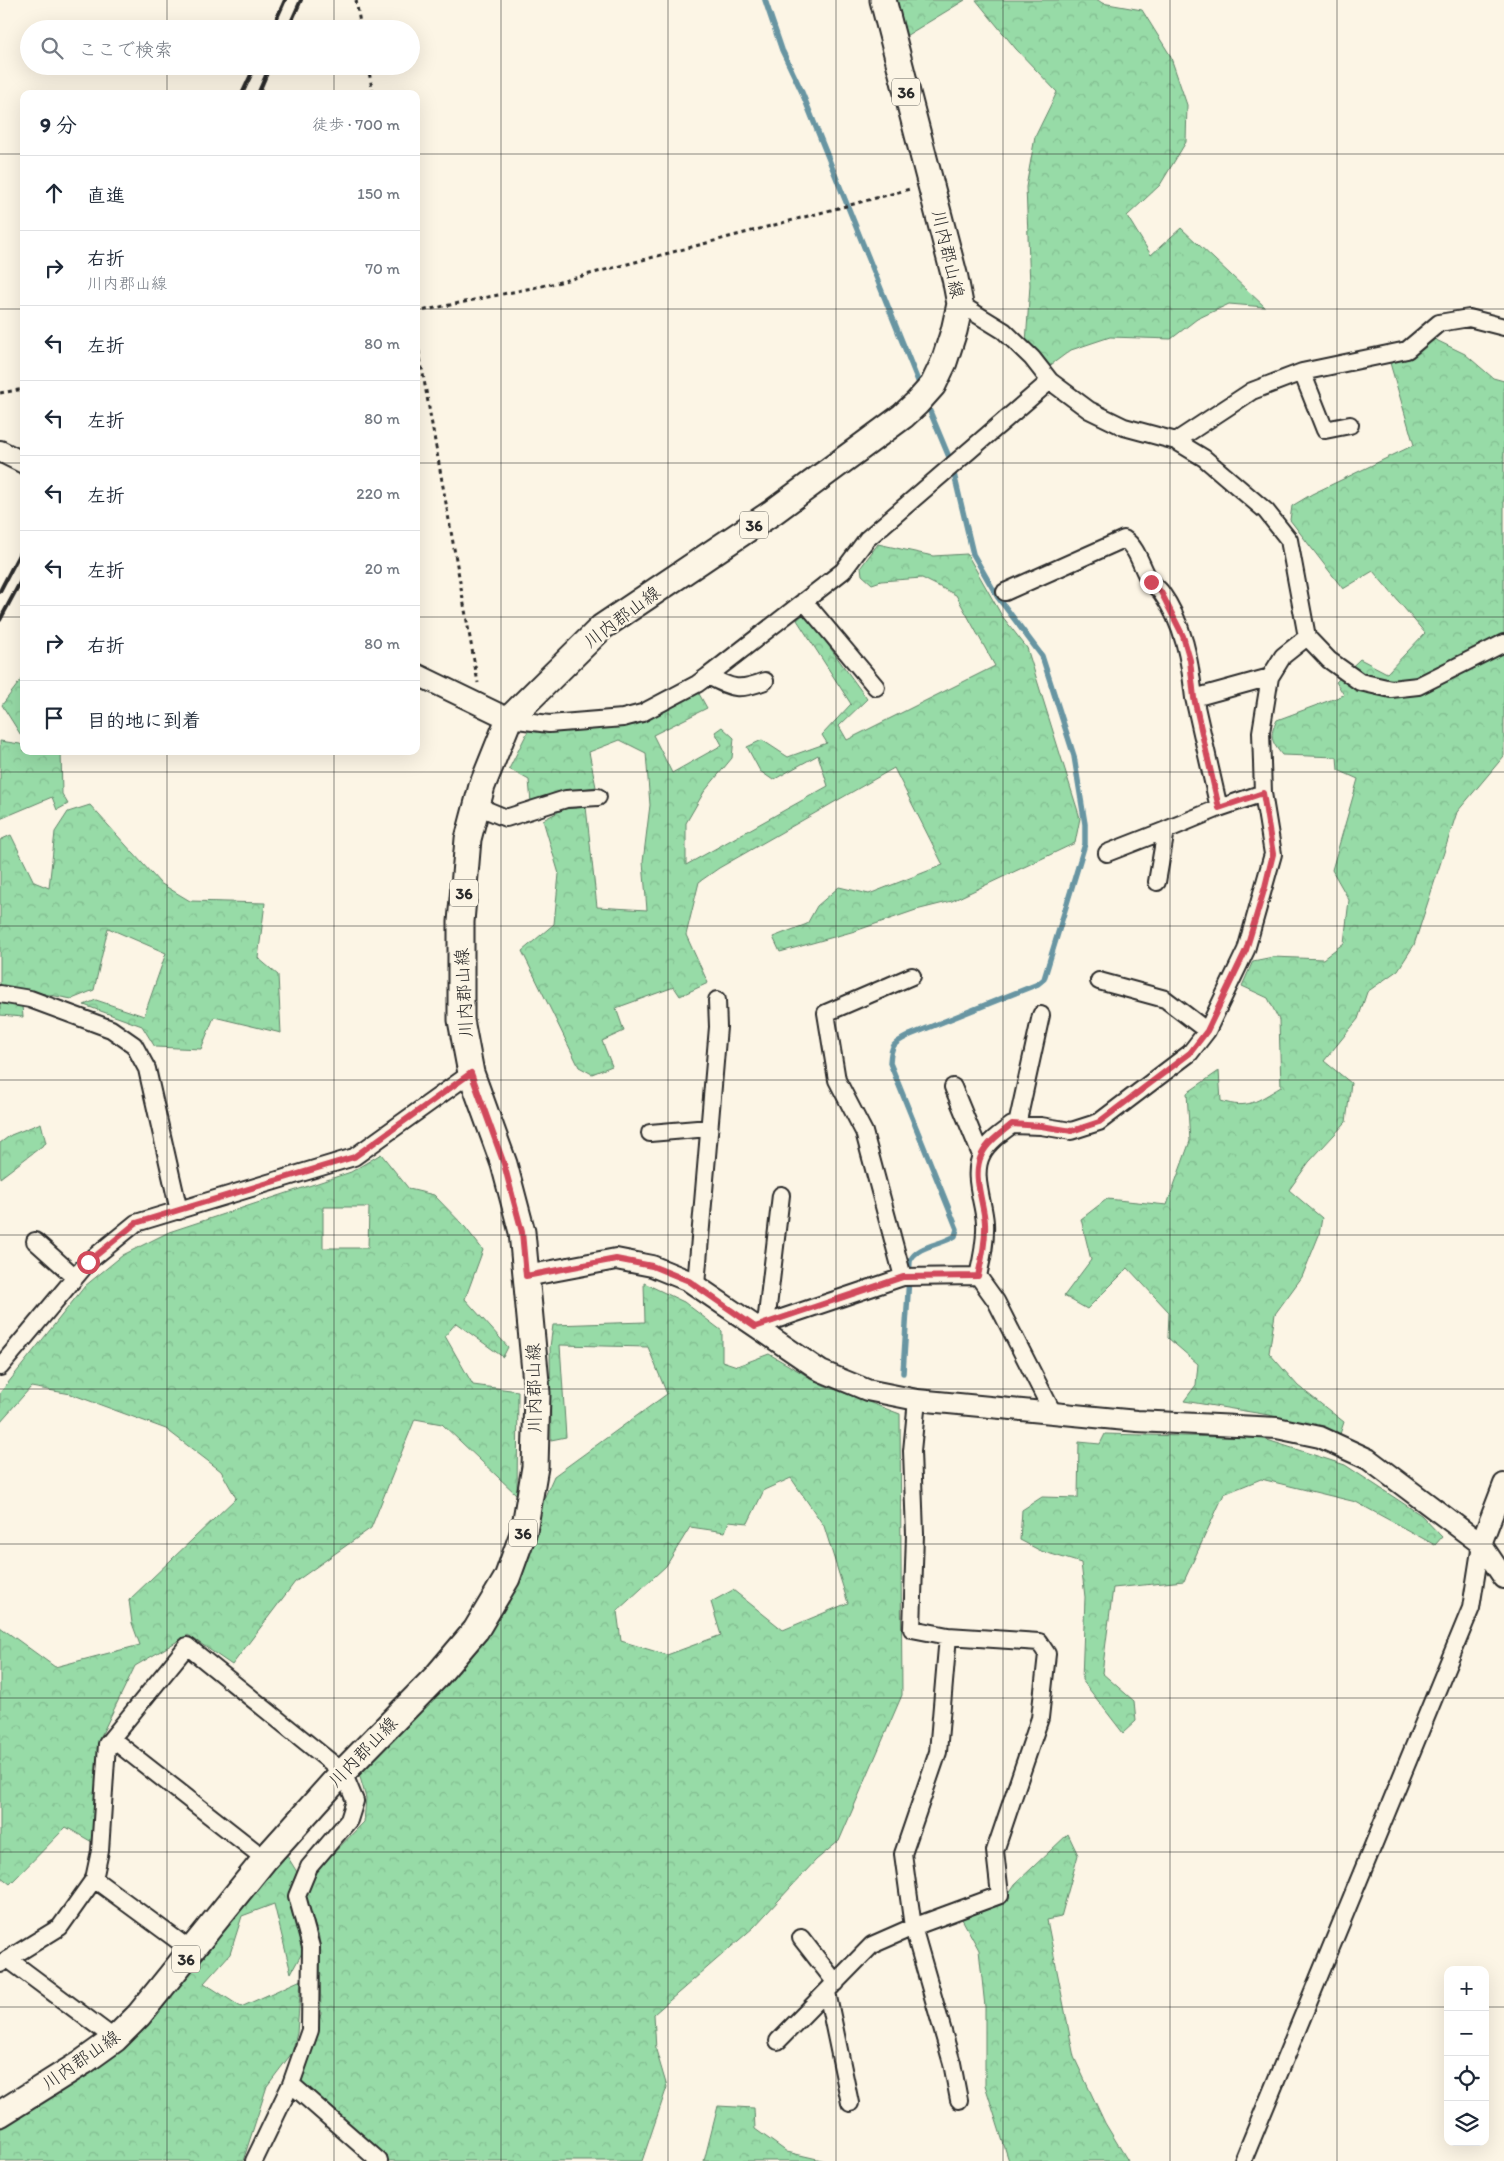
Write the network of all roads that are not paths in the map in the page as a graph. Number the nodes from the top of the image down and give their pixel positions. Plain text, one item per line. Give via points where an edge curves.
1 (883, 0) edge
2 (960, 304) junction
3 (1504, 327) edge
4 (1302, 372) junction
5 (1050, 381) junction
6 (1350, 425) dead end
7 (1176, 441) junction
8 (0, 451) edge
9 (20, 461) edge
10 (1004, 592) dead end
11 (804, 601) junction
12 (1307, 637) junction
13 (1504, 643) edge
14 (420, 676) edge
15 (708, 676) junction
16 (1270, 677) junction
17 (765, 681) dead end
18 (876, 687) dead end
19 (1194, 698) junction
20 (509, 719) junction
21 (1263, 793) junction
22 (598, 797) dead end
23 (477, 806) junction
24 (1219, 808) junction
25 (1166, 830) junction
26 (1107, 853) dead end
27 (1157, 882) dead end
28 (912, 976) dead end
29 (1099, 981) dead end
30 (0, 994) edge
31 (717, 1000) dead end
32 (1041, 1015) dead end
33 (1207, 1031) junction
34 (471, 1073) junction
35 (953, 1087) dead end
36 (1018, 1125) junction
37 (709, 1128) junction
38 (650, 1133) dead end
39 (981, 1155) junction
40 (781, 1195) dead end
41 (178, 1211) junction
42 (35, 1241) dead end
43 (526, 1276) junction
44 (978, 1276) junction
45 (75, 1277) junction
46 (907, 1277) junction
47 (696, 1285) junction
48 (761, 1325) junction
49 (0, 1367) edge
50 (917, 1400) junction
51 (1053, 1413) junction
52 (1504, 1484) edge
53 (1481, 1544) junction
54 (1504, 1578) edge
55 (948, 1636) junction
56 (112, 1739) junction
57 (343, 1772) junction
58 (265, 1859) junction
59 (94, 1879) junction
60 (913, 1927) junction
61 (801, 1938) dead end
62 (192, 1951) junction
63 (4, 1962) edge
64 (831, 1987) junction
65 (115, 2039) junction
66 (778, 2041) dead end
67 (291, 2084) junction
68 (959, 2100) dead end
69 (850, 2103) dead end
70 (3, 2108) edge
71 (254, 2161) edge
72 (379, 2161) edge
73 (1243, 2161) edge

1 - 2 main road, 川内郡山線 / 36
2 - 5 street via 1004,331
2 - 20 main road, 川内郡山線 / 36 via 944,362 933,385 910,410 772,512 602,627
3 - 4 street via 1469,318 1439,323 1407,350
4 - 6 street via 1325,430
4 - 7 street via 1252,391
5 - 7 street via 1089,410 1124,427
5 - 11 street via 867,539 843,570
7 - 12 street via 1204,458 1266,511 1289,540
8 - 9 street
10 - 19 street via 1124,538 1151,582 1161,592 1183,636 1190,660
11 - 15 street
11 - 18 street
12 - 13 street via 1329,660 1360,682 1391,689 1418,686
12 - 16 street via 1284,656
14 - 20 street
15 - 17 street via 730,688 745,688
15 - 20 street via 642,713 623,718 549,724
16 - 19 street
16 - 21 street via 1260,732
19 - 24 street
20 - 23 main road, 川内郡山線 / 36
21 - 24 street
21 - 33 street via 1273,854 1246,950
22 - 23 street via 566,799 506,818
23 - 34 main road, 川内郡山線 / 36 via 468,839 461,922 461,1020
24 - 25 street
25 - 26 street
25 - 27 street
28 - 46 street via 826,1013 837,1080 864,1132
29 - 33 street via 1165,999
30 - 41 street via 30,1000 111,1029 134,1045 147,1069
31 - 37 street via 718,1027
32 - 36 street
33 - 36 street via 1190,1053 1099,1122 1072,1131
34 - 41 street via 354,1157
34 - 43 main road, 川内郡山線 / 36 via 504,1164 522,1232
35 - 39 street
36 - 39 street via 1012,1124
37 - 38 street
37 - 47 street
39 - 44 street via 978,1177 985,1223 984,1250
40 - 48 street
41 - 45 street via 136,1223 88,1262
42 - 45 street
43 - 47 street via 616,1259 652,1266
43 - 57 main road, 川内郡山線 / 36 via 537,1393 534,1467 524,1531 506,1578 476,1630 436,1677
44 - 46 street
44 - 51 street via 996,1301
45 - 49 street
46 - 48 street
47 - 48 street
48 - 50 street via 821,1371 868,1390
50 - 51 street
50 - 55 street via 912,1451 915,1534 912,1629
51 - 53 street via 1277,1428 1320,1437 1368,1459
52 - 53 street
53 - 54 street
53 - 73 street via 1471,1608
55 - 60 street via 938,1752 903,1854
55 - 60 street via 1039,1642 1047,1654 1040,1718 995,1850 1000,1895
56 - 57 street via 187,1646
56 - 58 street
56 - 59 street via 107,1744 100,1851
57 - 58 main road, 川内郡山線 / 36
57 - 67 street via 356,1801 349,1820 309,1867 297,1896 311,1947 310,2030
58 - 62 main road, 川内郡山線 / 36
59 - 62 street
59 - 63 street via 60,1927
60 - 64 street via 872,1945
60 - 68 street via 952,2063
61 - 64 street
62 - 65 main road, 川内郡山線 / 36
63 - 65 street
64 - 66 street
64 - 69 street
65 - 70 main road, 川内郡山線 / 36 via 83,2062
67 - 71 street
67 - 72 street

